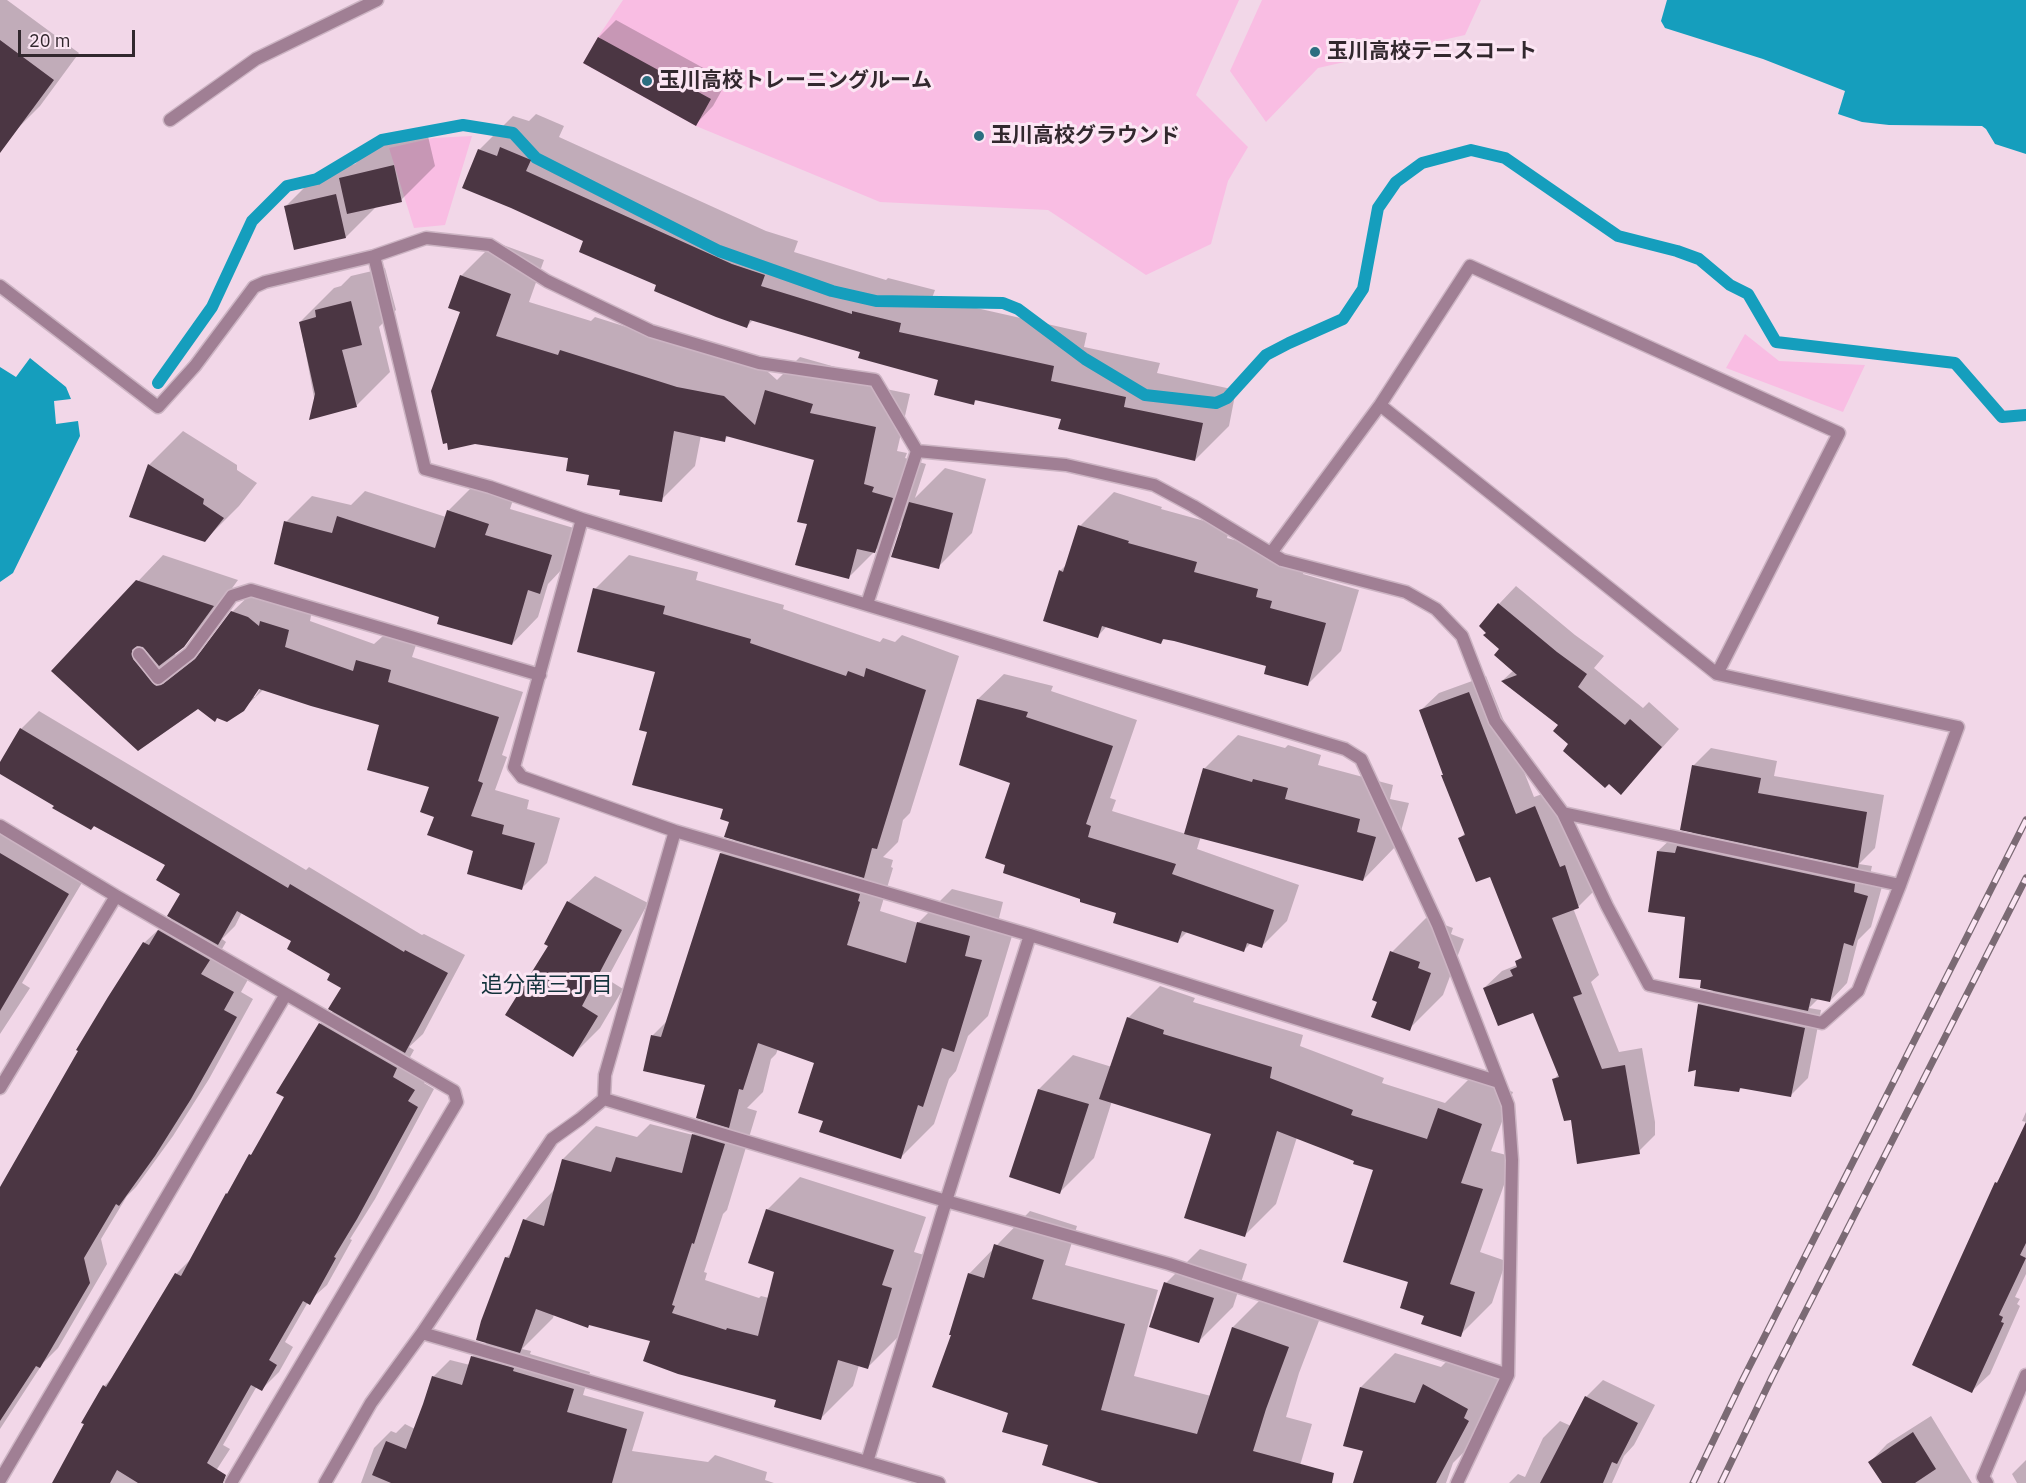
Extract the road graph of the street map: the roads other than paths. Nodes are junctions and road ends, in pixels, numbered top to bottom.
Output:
1 (377, 0) edge
2 (170, 120) dead end
3 (374, 256) junction
4 (0, 286) edge
5 (1380, 405) junction
6 (917, 451) junction
7 (582, 519) junction
8 (1270, 553) junction
9 (867, 604) junction
10 (139, 654) dead end
11 (1717, 674) junction
12 (540, 675) junction
13 (1563, 813) junction
14 (0, 826) edge
15 (675, 831) junction
16 (1900, 885) junction
17 (116, 896) junction
18 (1030, 935) junction
19 (286, 994) junction
20 (1499, 1082) junction
21 (0, 1088) edge
22 (604, 1099) junction
23 (946, 1201) junction
24 (422, 1333) junction
25 (2026, 1374) edge
26 (1508, 1375) junction
27 (867, 1462) junction
28 (0, 1480) edge
29 (231, 1483) edge
30 (325, 1483) edge
31 (939, 1483) edge
32 (1457, 1483) edge
33 (1987, 1483) edge

1 - 2 street
3 - 4 street
3 - 6 street
3 - 7 street
5 - 8 street
5 - 11 street
5 - 11 street
6 - 8 street
6 - 9 street
7 - 9 street
7 - 12 street
8 - 13 street
9 - 20 street
10 - 12 street
11 - 16 street
12 - 15 street
13 - 16 street
13 - 16 street
14 - 17 street
15 - 18 street
15 - 22 street
17 - 19 street
17 - 21 street
18 - 20 street
18 - 23 street
19 - 28 street
19 - 29 street
20 - 26 street
22 - 23 street
22 - 24 street
23 - 26 street
23 - 27 street
24 - 27 street
24 - 30 street
25 - 33 street
26 - 32 street
27 - 31 street

